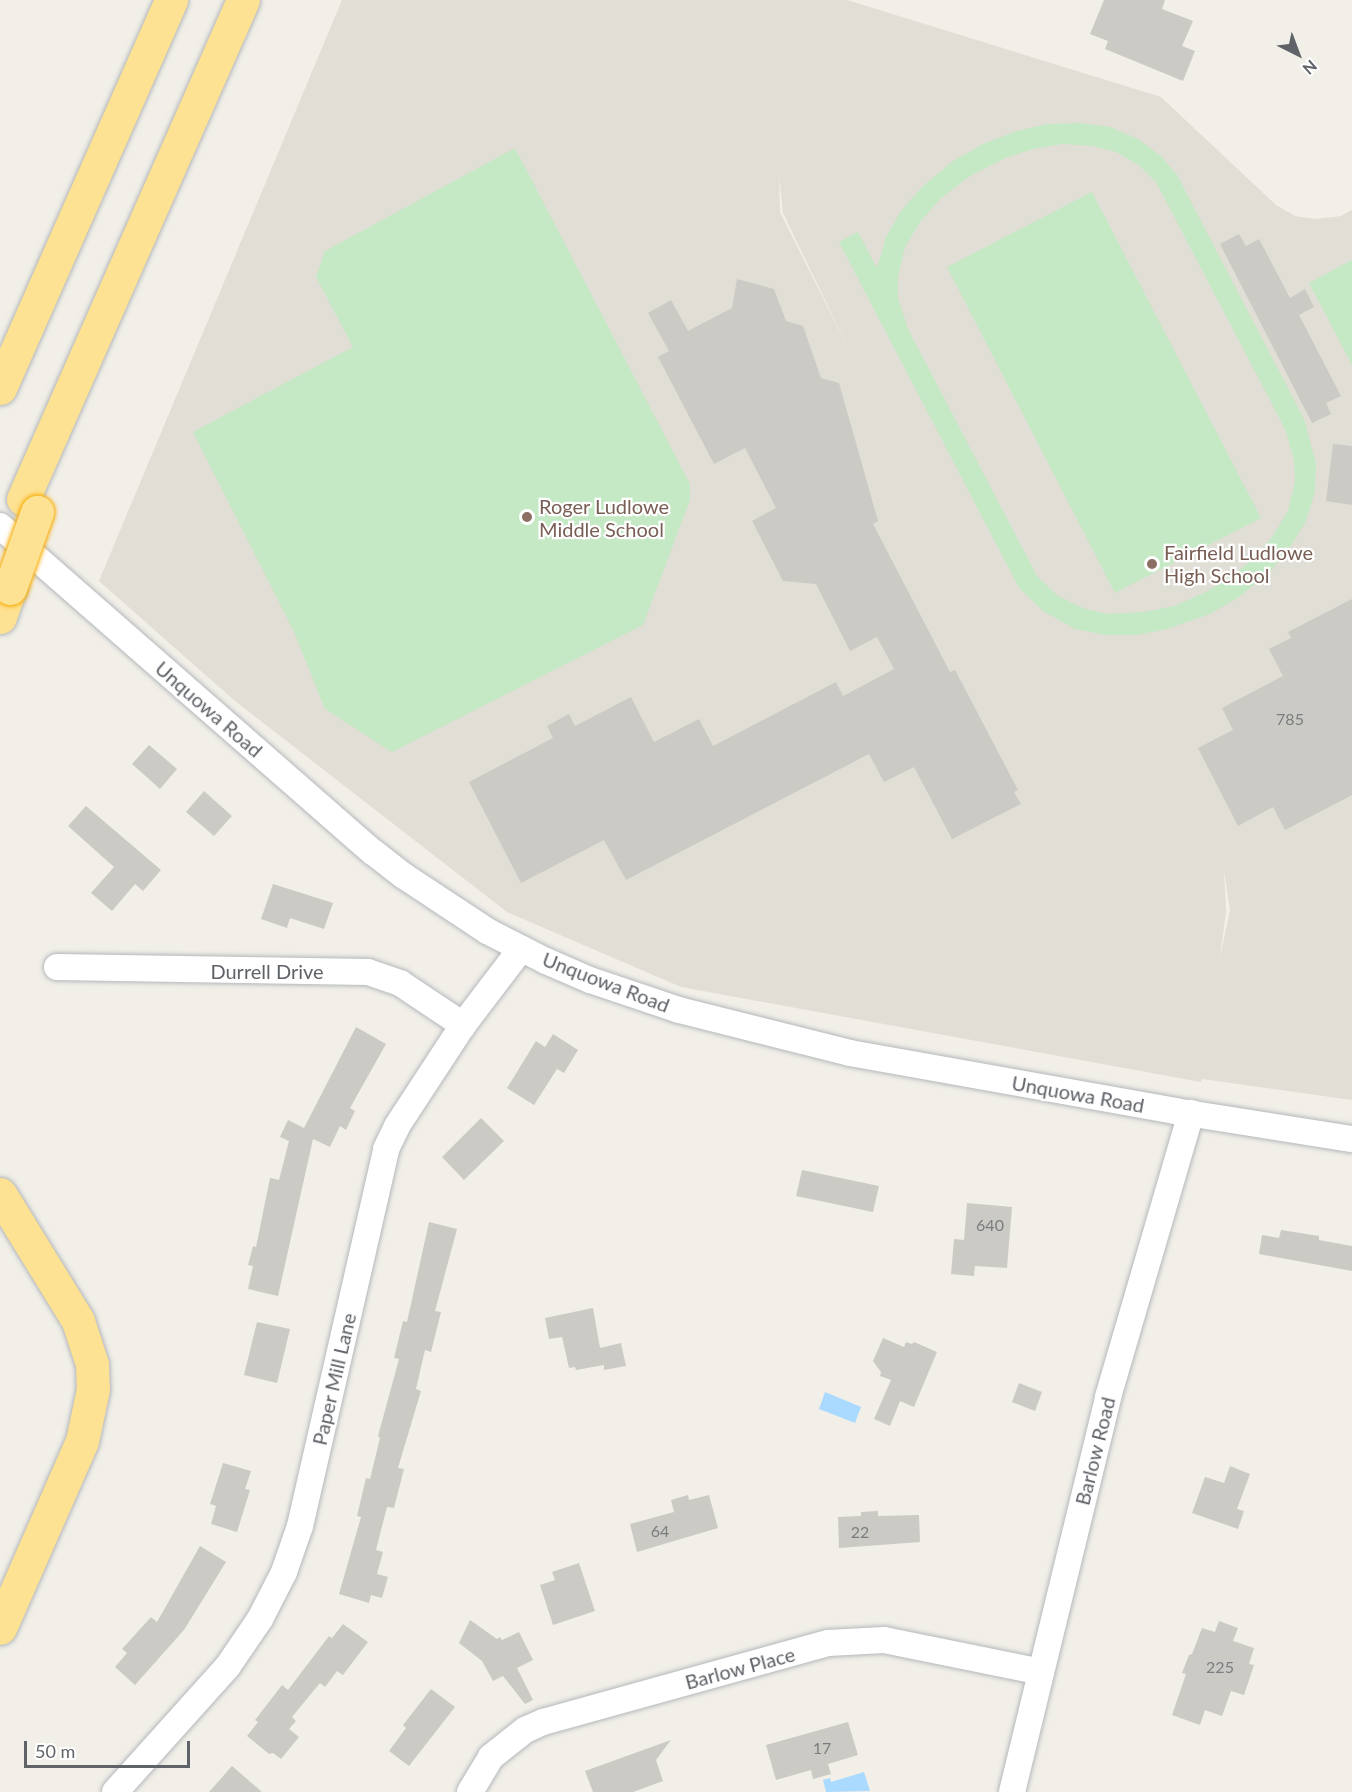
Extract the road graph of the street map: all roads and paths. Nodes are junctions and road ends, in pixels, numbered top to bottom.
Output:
1 (171, 0) edge
2 (243, 0) edge
3 (264, 0) edge
4 (96, 171) junction
5 (152, 208) junction
6 (0, 338) edge
7 (0, 388) edge
8 (30, 505) junction
9 (0, 526) edge
10 (0, 550) edge
11 (5, 603) edge
12 (521, 949) junction
13 (57, 967) dead end
14 (463, 1025) junction
15 (1191, 1113) junction
16 (1352, 1139) edge
17 (0, 1194) edge
18 (0, 1628) edge
19 (1041, 1672) junction
20 (116, 1792) edge
21 (470, 1792) edge
22 (1012, 1792) edge

1 - 4 highway
2 - 5 highway
3 - 5 highway
4 - 6 highway
4 - 7 highway
5 - 8 highway
8 - 10 highway
8 - 11 highway, bridge
9 - 12 street, Unquowa Road
12 - 14 street, Paper Mill Lane
12 - 15 street, Unquowa Road
13 - 14 street, Durrell Drive
14 - 20 street, Paper Mill Lane
15 - 16 street, Unquowa Road
15 - 19 street, Barlow Road
17 - 18 highway
19 - 21 street, Barlow Place
19 - 22 street, Barlow Road

